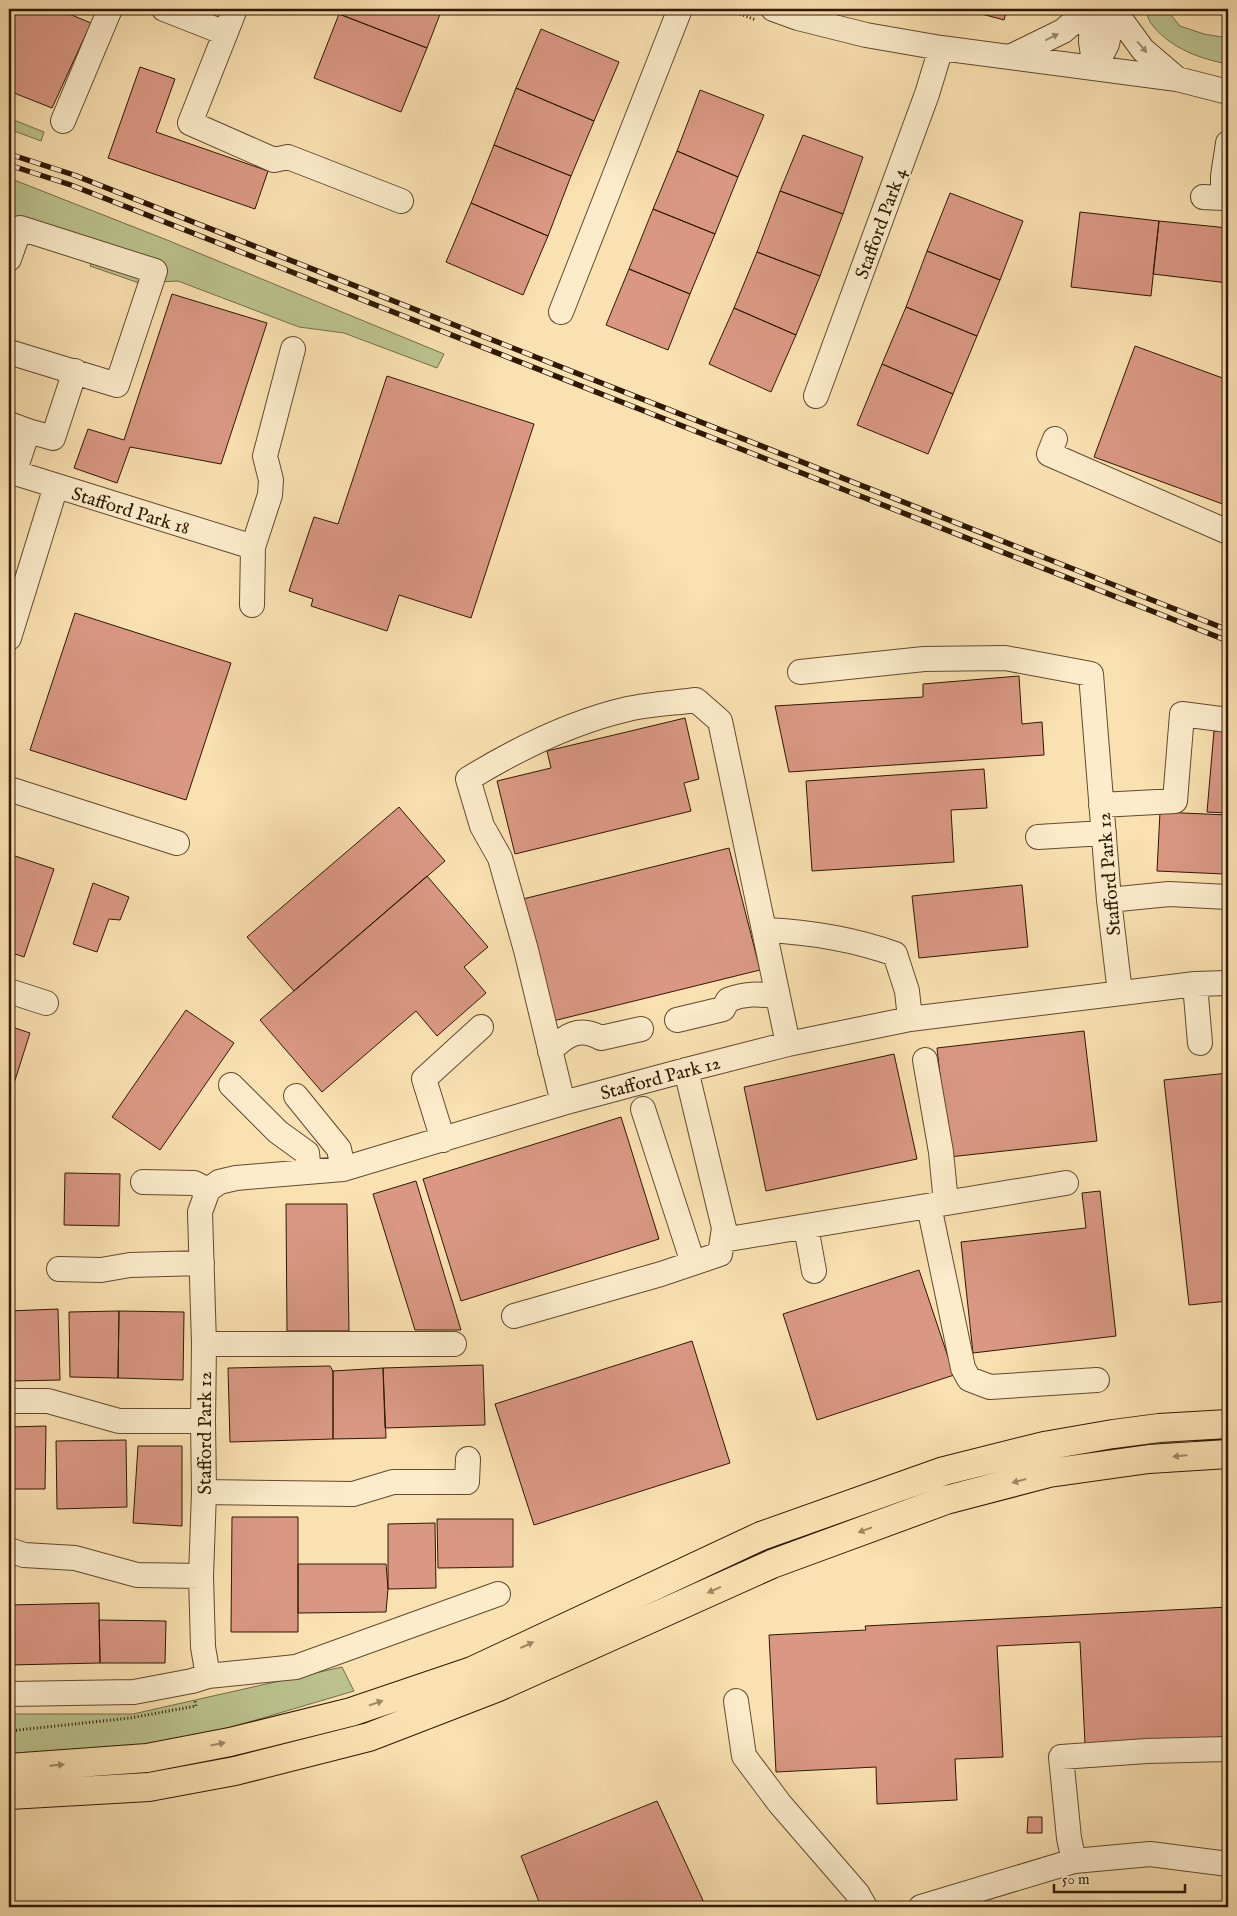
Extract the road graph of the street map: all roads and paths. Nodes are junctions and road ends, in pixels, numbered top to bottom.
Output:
1 (110, 9) edge
2 (164, 9) edge
3 (235, 9) edge
4 (680, 9) edge
5 (773, 9) edge
6 (1102, 9) edge
7 (222, 41) junction
8 (941, 48) junction
9 (1010, 57) junction
10 (1095, 68) junction
11 (1177, 79) junction
12 (1228, 92) edge
13 (63, 121) dead end
14 (1228, 143) edge
15 (1218, 198) edge
16 (401, 201) dead end
17 (9, 259) edge
18 (561, 312) dead end
19 (293, 349) dead end
20 (9, 352) edge
21 (75, 372) junction
22 (816, 396) dead end
23 (19, 428) edge
24 (1055, 439) dead end
25 (11, 472) edge
26 (56, 486) junction
27 (1228, 532) edge
28 (253, 547) junction
29 (252, 605) dead end
30 (9, 638) edge
31 (800, 672) dead end
32 (1228, 720) edge
33 (9, 789) edge
34 (1101, 804) junction
35 (1104, 833) junction
36 (1038, 837) dead end
37 (177, 843) dead end
38 (1228, 897) edge
39 (1109, 900) junction
40 (765, 930) junction
41 (1228, 983) edge
42 (1195, 984) junction
43 (9, 991) edge
44 (1120, 993) junction
45 (777, 996) junction
46 (46, 1003) dead end
47 (910, 1019) junction
48 (677, 1020) dead end
49 (481, 1027) dead end
50 (641, 1029) dead end
51 (1200, 1043) dead end
52 (788, 1044) junction
53 (550, 1051) junction
54 (925, 1060) dead end
55 (686, 1070) junction
56 (232, 1085) dead end
57 (296, 1096) dead end
58 (563, 1103) junction
59 (643, 1109) dead end
60 (443, 1140) junction
61 (343, 1169) junction
62 (309, 1172) junction
63 (142, 1182) dead end
64 (1066, 1183) dead end
65 (208, 1190) junction
66 (937, 1204) junction
67 (806, 1226) junction
68 (723, 1240) junction
69 (202, 1263) junction
70 (693, 1263) junction
71 (59, 1269) dead end
72 (814, 1271) dead end
73 (514, 1316) dead end
74 (204, 1344) junction
75 (454, 1344) dead end
76 (1096, 1380) dead end
77 (9, 1401) edge
78 (203, 1421) junction
79 (1228, 1424) edge
80 (1228, 1454) edge
81 (468, 1459) dead end
82 (204, 1492) junction
83 (9, 1550) edge
84 (201, 1576) junction
85 (498, 1594) dead end
86 (208, 1676) junction
87 (9, 1694) edge
88 (736, 1701) dead end
89 (196, 1706) dead end
90 (9, 1731) edge
91 (1228, 1749) edge
92 (9, 1768) edge
93 (9, 1795) edge
94 (1074, 1860) junction
95 (1228, 1864) edge
96 (865, 1907) edge
97 (921, 1907) edge

1 - 13 street
2 - 7 street
3 - 7 street
4 - 18 street
5 - 8 street
9 -> 6 street
6 - 10 street
6 -> 11 street
7 - 16 street
8 - 9 street
8 - 22 street, Stafford Park 4
9 - 10 street
10 - 11 street
11 - 12 street
14 - 15 street
17 - 21 street
19 - 28 street
20 - 21 street
21 - 23 street
23 - 25 street
24 - 27 street
25 - 26 street, Stafford Park 18
26 - 28 street, Stafford Park 18
26 - 30 street
28 - 29 street
31 - 34 street, Stafford Park 12
32 - 34 street
33 - 37 street
34 - 35 street, Stafford Park 12
35 - 36 street
35 - 39 street, Stafford Park 12
38 - 39 street
39 - 44 street, Stafford Park 12
40 - 45 street
40 - 47 street
40 - 53 street
41 - 42 street, Stafford Park 12
42 - 44 street, Stafford Park 12
42 - 51 street
43 - 46 street
44 - 47 street, Stafford Park 12
45 - 48 street
45 - 52 street
47 - 52 street, Stafford Park 12
49 - 60 street
50 - 53 street
52 - 55 street, Stafford Park 12
53 - 58 street
54 - 66 street
55 - 58 street, Stafford Park 12
55 - 68 street
56 - 62 street
57 - 61 street
58 - 60 street, Stafford Park 12
59 - 70 street
60 - 61 street, Stafford Park 12
61 - 62 street, Stafford Park 12
62 - 65 street, Stafford Park 12
63 - 65 street
64 - 66 street
65 - 69 street, Stafford Park 12
66 - 67 street
66 - 76 street
67 - 68 street
67 - 72 street
68 - 70 street
69 - 71 street
69 - 74 street, Stafford Park 12
70 - 73 street
74 - 75 street
74 - 78 street, Stafford Park 12
77 - 78 street
78 - 82 street, Stafford Park 12
92 -> 79 highway
80 -> 93 highway
81 - 82 street
82 - 84 street, Stafford Park 12
83 - 84 street
84 - 86 street, Stafford Park 12
85 - 86 street
86 - 87 street
88 - 96 street
89 - 90 path
91 - 94 street
94 - 95 street
94 - 97 street

